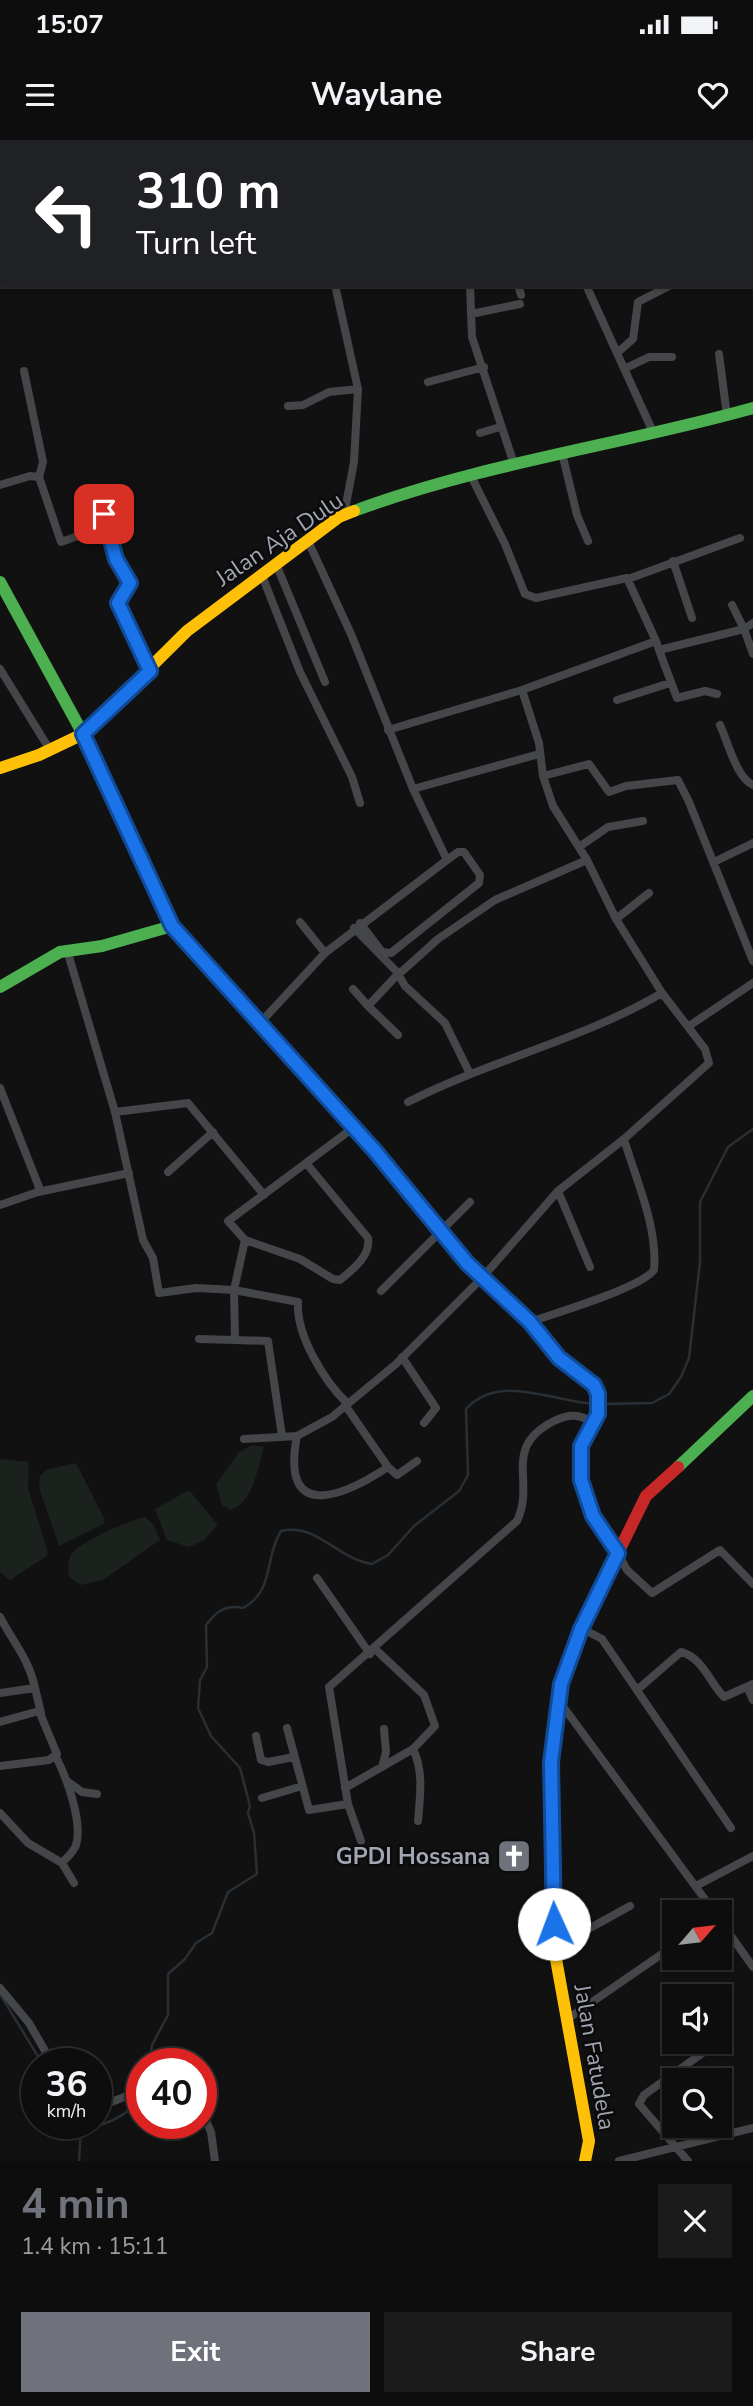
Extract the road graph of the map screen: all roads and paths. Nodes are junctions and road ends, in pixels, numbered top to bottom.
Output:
1 (335, 287) edge
2 (470, 287) edge
3 (519, 287) edge
4 (587, 287) edge
5 (667, 287) edge
6 (521, 295) dead end
7 (520, 304) dead end
8 (471, 314) junction
9 (617, 352) junction
10 (719, 354) dead end
11 (672, 357) dead end
12 (484, 368) junction
13 (624, 369) junction
14 (24, 371) dead end
15 (428, 382) dead end
16 (358, 389) junction
17 (288, 406) dead end
18 (753, 408) edge
19 (727, 416) junction
20 (500, 427) junction
21 (653, 432) junction
22 (480, 433) dead end
23 (562, 453) junction
24 (514, 464) junction
25 (471, 476) junction
26 (39, 477) junction
27 (0, 485) edge
28 (344, 515) junction
29 (740, 538) dead end
30 (308, 541) junction
31 (588, 541) dead end
32 (673, 561) junction
33 (276, 564) junction
34 (261, 573) junction
35 (628, 579) junction
36 (0, 582) edge
37 (732, 605) dead end
38 (692, 618) dead end
39 (753, 623) edge
40 (744, 629) junction
41 (657, 645) junction
42 (753, 654) edge
43 (0, 669) edge
44 (150, 671) junction
45 (325, 682) dead end
46 (670, 682) junction
47 (522, 690) junction
48 (717, 694) dead end
49 (617, 700) dead end
50 (720, 725) dead end
51 (388, 730) junction
52 (83, 734) junction
53 (50, 750) junction
54 (539, 754) junction
55 (0, 768) edge
56 (543, 776) junction
57 (749, 782) edge
58 (413, 789) junction
59 (360, 803) dead end
60 (643, 821) dead end
61 (751, 844) edge
62 (579, 847) junction
63 (753, 854) edge
64 (447, 860) junction
65 (587, 860) junction
66 (714, 862) junction
67 (649, 893) dead end
68 (616, 919) junction
69 (300, 922) dead end
70 (172, 926) junction
71 (357, 926) junction
72 (67, 950) junction
73 (324, 953) junction
74 (753, 961) edge
75 (398, 974) junction
76 (753, 983) edge
77 (0, 987) edge
78 (353, 989) dead end
79 (662, 993) junction
80 (368, 1006) junction
81 (260, 1023) junction
82 (689, 1026) junction
83 (398, 1035) dead end
84 (469, 1072) junction
85 (0, 1088) edge
86 (408, 1102) dead end
87 (116, 1112) junction
88 (353, 1128) junction
89 (213, 1132) junction
90 (624, 1139) junction
91 (306, 1163) junction
92 (168, 1172) dead end
93 (128, 1173) junction
94 (558, 1191) junction
95 (38, 1192) junction
96 (264, 1195) junction
97 (470, 1202) dead end
98 (0, 1205) edge
99 (441, 1229) junction
100 (245, 1240) junction
101 (590, 1267) dead end
102 (482, 1279) junction
103 (234, 1290) junction
104 (381, 1291) dead end
105 (530, 1322) junction
106 (199, 1339) dead end
107 (235, 1340) junction
108 (402, 1357) junction
109 (753, 1396) edge
110 (346, 1404) junction
111 (596, 1419) junction
112 (424, 1423) dead end
113 (282, 1436) junction
114 (297, 1437) junction
115 (244, 1439) dead end
116 (417, 1461) dead end
117 (388, 1467) junction
118 (618, 1553) junction
119 (317, 1578) dead end
120 (753, 1584) edge
121 (0, 1617) edge
122 (581, 1629) junction
123 (372, 1651) junction
124 (752, 1684) edge
125 (35, 1688) junction
126 (637, 1690) junction
127 (0, 1693) edge
128 (753, 1700) edge
129 (559, 1701) junction
130 (41, 1713) junction
131 (0, 1722) edge
132 (287, 1728) dead end
133 (384, 1729) dead end
134 (256, 1737) dead end
135 (413, 1749) junction
136 (56, 1757) junction
137 (294, 1757) junction
138 (0, 1766) edge
139 (382, 1767) junction
140 (67, 1781) junction
141 (302, 1786) junction
142 (345, 1788) junction
143 (97, 1794) dead end
144 (262, 1798) dead end
145 (348, 1804) junction
146 (0, 1813) edge
147 (418, 1821) dead end
148 (731, 1828) dead end
149 (361, 1842) dead end
150 (753, 1856) edge
151 (62, 1863) junction
152 (75, 1884) dead end
153 (696, 1886) junction
154 (706, 1900) edge
155 (630, 1906) dead end
156 (732, 1937) edge
157 (554, 1948) junction
158 (662, 1954) edge
159 (753, 1967) edge
160 (0, 1988) edge
161 (566, 2020) junction
162 (43, 2048) edge
163 (701, 2054) edge
164 (753, 2128) edge
165 (212, 2139) edge
166 (678, 2147) junction
167 (215, 2161) edge
168 (585, 2161) edge
169 (619, 2161) edge
170 (688, 2161) edge

1 - 16 street
2 - 8 street
3 - 6 street
4 - 9 street
5 - 9 street
7 - 8 street
8 - 12 street
9 - 13 street
10 - 19 street
11 - 13 street
12 - 15 street
12 - 20 street
13 - 21 street
14 - 26 street
16 - 17 street
16 - 28 street
18 - 19 street, Jalan Aja Dulu
19 - 21 street, Jalan Aja Dulu
20 - 22 street
20 - 24 street
21 - 23 street, Jalan Aja Dulu
23 - 24 street, Jalan Aja Dulu
23 - 31 street
24 - 25 street, Jalan Aja Dulu
25 - 28 street, Jalan Aja Dulu
25 - 35 street
26 - 27 street
26 - 44 street
28 - 30 street, Jalan Aja Dulu
29 - 32 street
30 - 33 street, Jalan Aja Dulu
30 - 51 street
32 - 35 street
32 - 38 street
33 - 34 street, Jalan Aja Dulu
33 - 45 street
34 - 44 street, Jalan Aja Dulu
34 - 59 street
35 - 41 street
36 - 52 street
37 - 40 street
39 - 40 street
40 - 41 street
40 - 42 street
41 - 46 street
41 - 47 street
43 - 53 street
44 - 52 street, Jalan Aja Dulu
46 - 48 street
46 - 49 street
47 - 51 street
47 - 54 street
50 - 57 street
51 - 58 street
52 - 53 street, Jalan Aja Dulu
52 - 70 street
53 - 55 street, Jalan Aja Dulu
54 - 56 street
54 - 58 street
56 - 62 street
56 - 66 street
58 - 64 street
60 - 62 street
61 - 63 street
61 - 66 street
62 - 65 street
64 - 71 street
64 - 71 street
65 - 68 street
65 - 75 street
66 - 74 street
67 - 68 street
68 - 79 street
69 - 73 street
70 - 72 street
70 - 81 street
71 - 73 street
71 - 75 street
72 - 77 street
72 - 87 street
73 - 81 street
75 - 80 street
75 - 84 street
76 - 82 street
78 - 80 street
79 - 82 street
79 - 84 street
80 - 83 street
81 - 88 street
82 - 90 street
84 - 86 street
85 - 95 street
87 - 89 street
87 - 93 street
88 - 91 street
88 - 99 street
89 - 92 street
89 - 96 street
90 - 94 street
90 - 105 street
91 - 96 street
91 - 100 street
93 - 95 street
93 - 103 street
94 - 101 street
94 - 102 street
95 - 98 street
96 - 100 street
97 - 99 street
99 - 102 street
99 - 104 street
100 - 103 street
102 - 105 street
102 - 108 street
103 - 107 street
103 - 110 street
105 - 111 street
106 - 107 street
107 - 113 street
108 - 110 street
108 - 112 street
109 - 118 street, Jalan Fatudela
110 - 114 street
110 - 117 street
111 - 118 street
111 - 123 street
113 - 114 street
113 - 115 street
114 - 117 street
116 - 117 street
118 - 120 street
118 - 122 street, Jalan Fatudela
119 - 123 street
121 - 125 street
122 - 126 street
122 - 129 street, Jalan Fatudela
123 - 135 street
123 - 142 street
124 - 126 street
124 - 128 street
125 - 127 street
125 - 130 street
126 - 148 street
129 - 153 street
129 - 157 street, Jalan Fatudela
130 - 131 street
130 - 136 street
132 - 137 street
133 - 139 street
134 - 137 street
135 - 139 street
135 - 147 street
136 - 138 street
136 - 140 street
137 - 141 street
139 - 142 street
140 - 143 street
140 - 151 street
141 - 144 street
141 - 145 street
142 - 145 street
145 - 149 street
146 - 151 street
150 - 153 street
151 - 152 street
153 - 154 street
155 - 157 street
156 - 159 street
157 - 161 street, Jalan Fatudela
158 - 161 street
160 - 162 street
161 - 168 street, Jalan Fatudela
163 - 166 street
164 - 166 street
165 - 167 street
166 - 169 street
166 - 170 street

